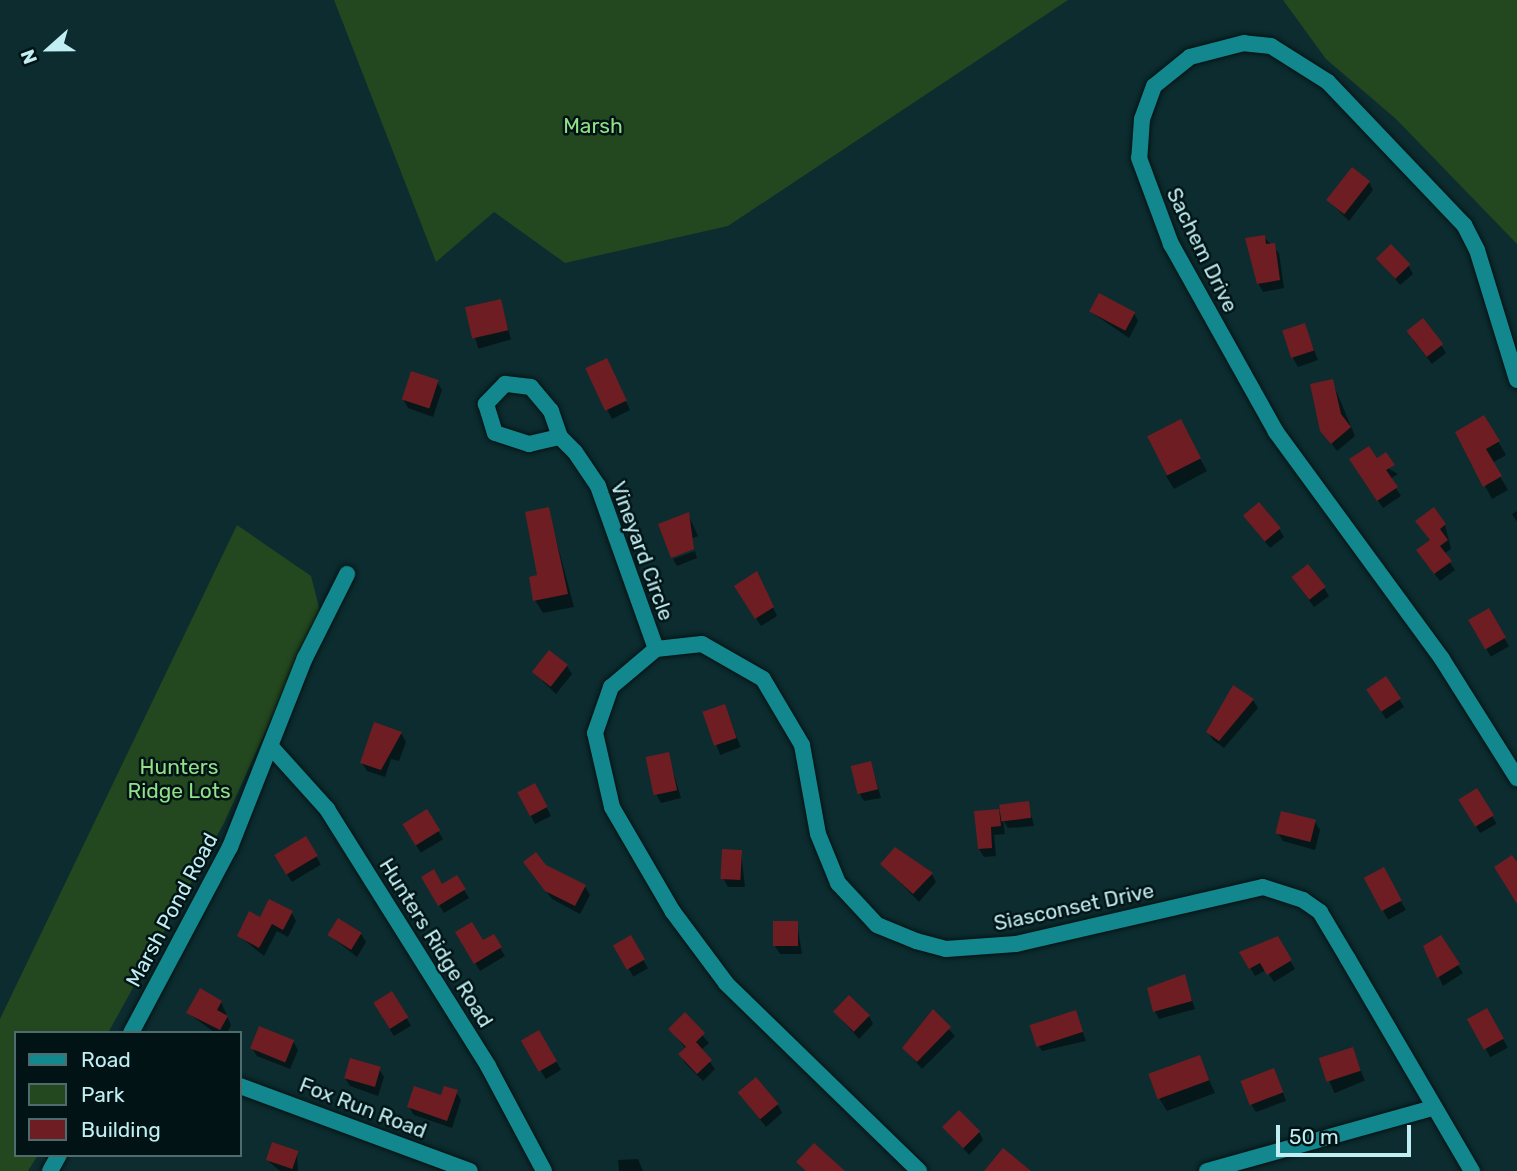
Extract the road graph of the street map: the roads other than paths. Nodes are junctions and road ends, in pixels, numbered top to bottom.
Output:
1 (1517, 380) edge
2 (560, 437) junction
3 (347, 573) dead end
4 (656, 649) junction
5 (273, 749) junction
6 (1517, 778) edge
7 (132, 1031) edge
8 (242, 1087) edge
9 (1433, 1108) junction
10 (470, 1171) edge
11 (544, 1171) edge
12 (919, 1171) edge
13 (1208, 1171) edge
14 (1472, 1171) edge

1 - 6 street, Sachem Drive
2 - 2 street, Vineyard Circle
2 - 4 street, Vineyard Circle
3 - 5 street, Marsh Pond Road
4 - 9 street, Siasconset Drive
4 - 12 street
5 - 7 street, Marsh Pond Road
5 - 11 street, Hunters Ridge Road
8 - 10 street, Fox Run Road
9 - 13 street
9 - 14 street, Siasconset Drive

